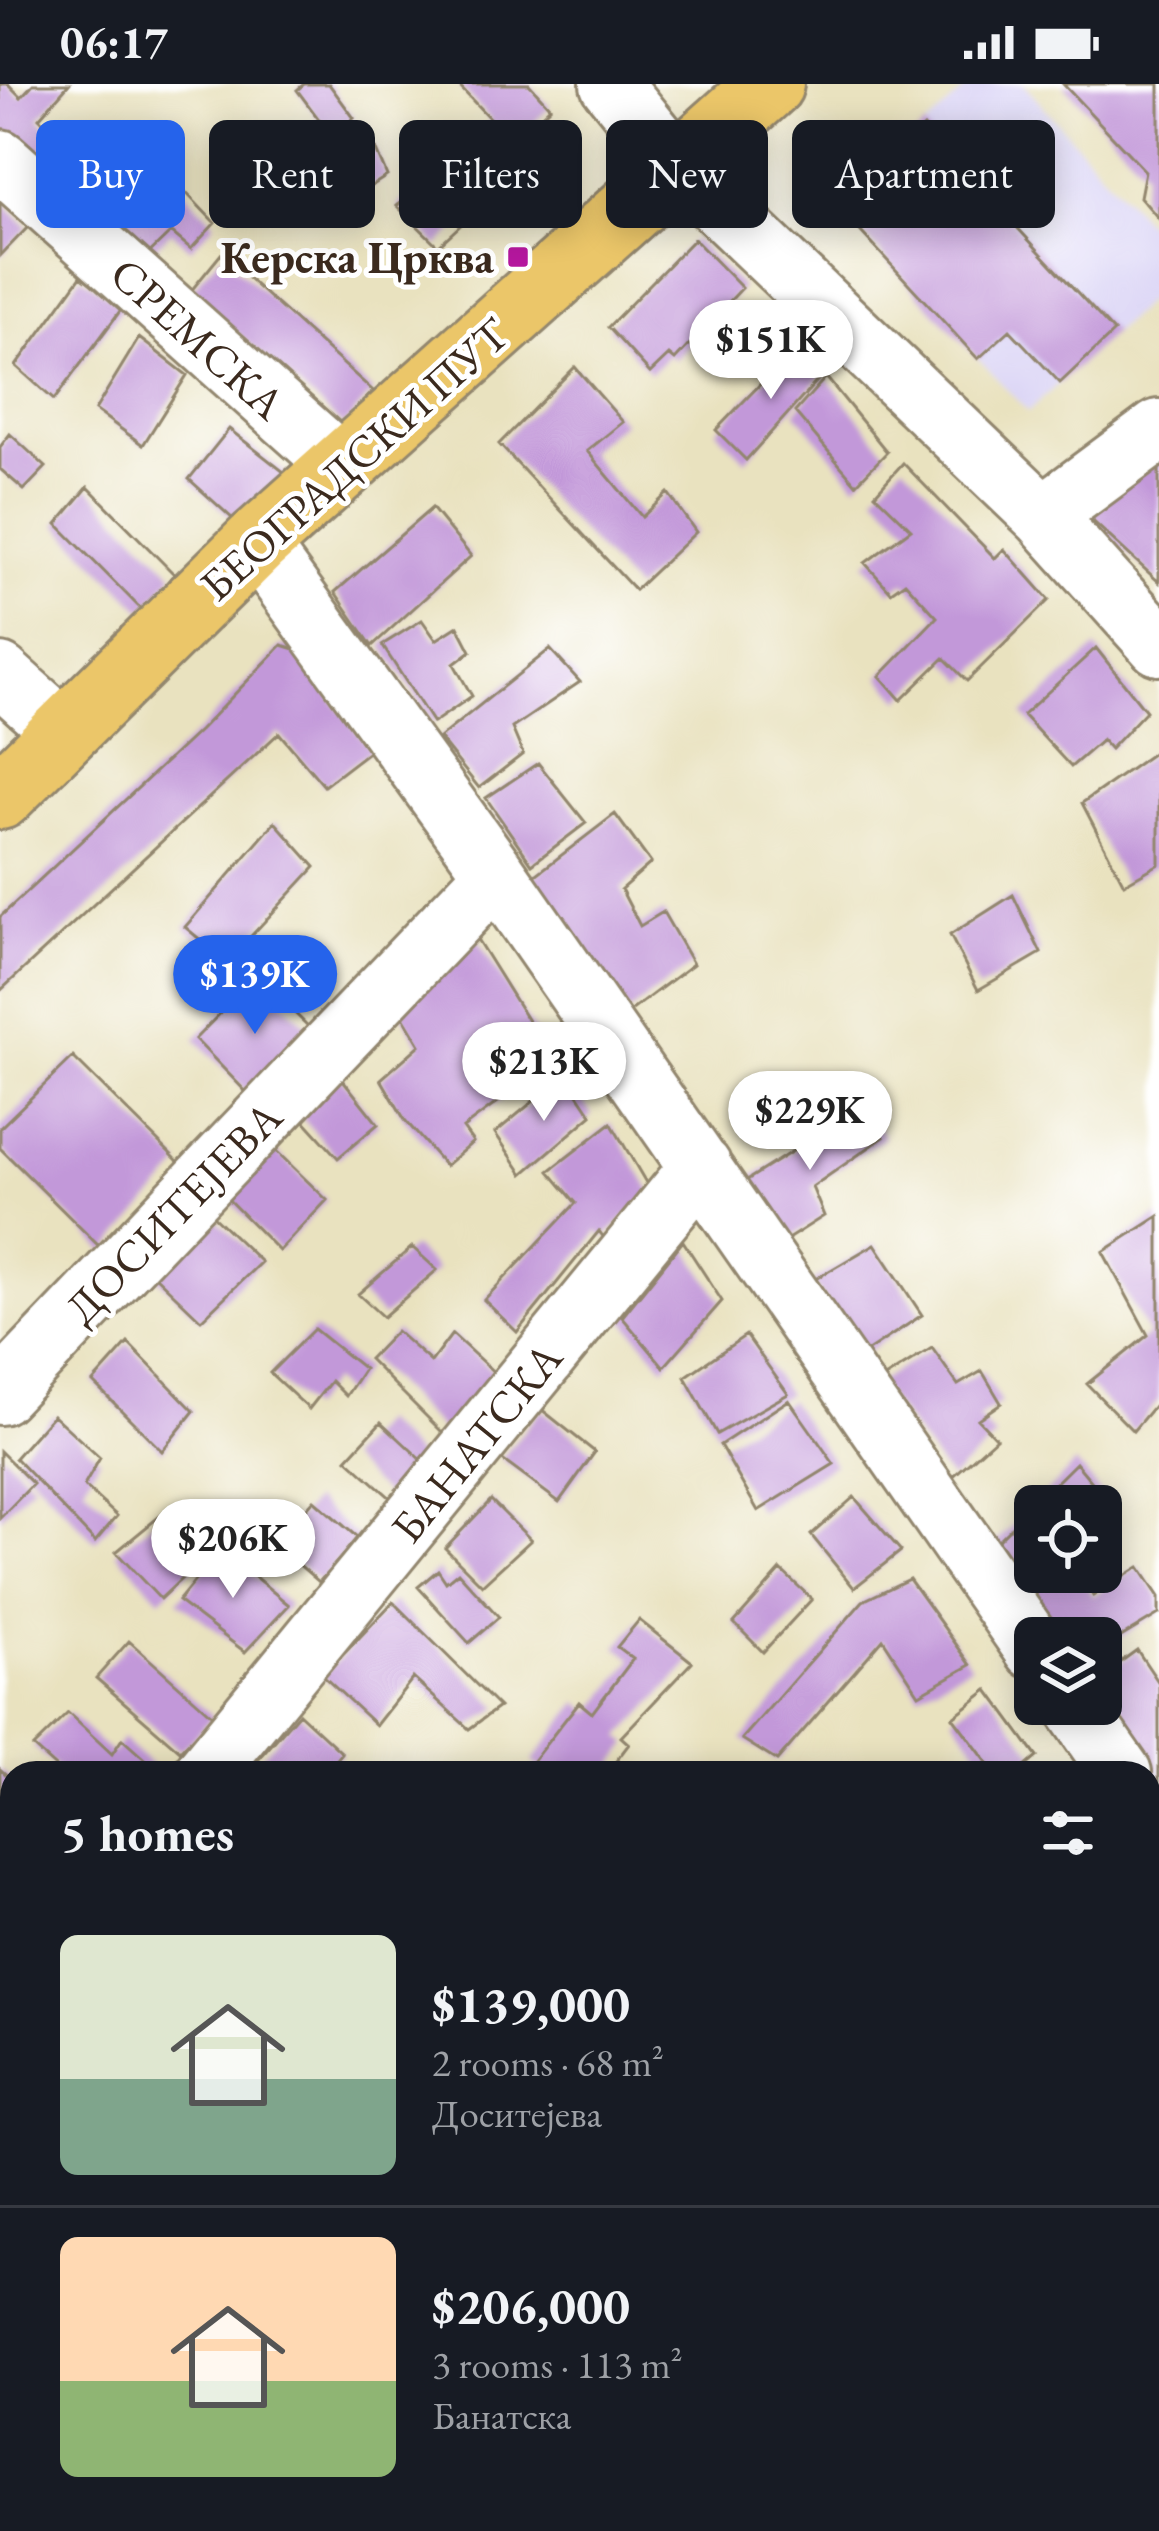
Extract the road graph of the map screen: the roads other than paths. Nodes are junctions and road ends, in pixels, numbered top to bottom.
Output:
1 (611, 84) edge
2 (770, 84) edge
3 (640, 120) edge
4 (730, 120) edge
5 (0, 160) edge
6 (610, 228) edge
7 (742, 228) edge
8 (1159, 430) edge
9 (343, 467) junction
10 (1042, 516) junction
11 (256, 543) junction
12 (1159, 646) edge
13 (0, 674) edge
14 (64, 732) junction
15 (0, 796) edge
16 (496, 874) junction
17 (701, 1167) junction
18 (0, 1394) edge
19 (1014, 1619) edge
20 (1087, 1725) edge
21 (216, 1761) edge
22 (1112, 1761) edge

1 - 3 street
2 - 4 main road, БЕОГРАДСКИ ПУТ
5 - 9 street, СРЕМСКА
6 - 9 main road, БЕОГРАДСКИ ПУТ
7 - 10 street
8 - 10 street
9 - 11 main road, БЕОГРАДСКИ ПУТ
10 - 12 street
11 - 14 main road, БЕОГРАДСКИ ПУТ
11 - 16 street
13 - 14 street
14 - 15 main road, БЕОГРАДСКИ ПУТ
16 - 17 street
16 - 18 street, ДОСИТЕЈЕВА
17 - 19 street
17 - 21 street, БАНАТСКА
20 - 22 street

